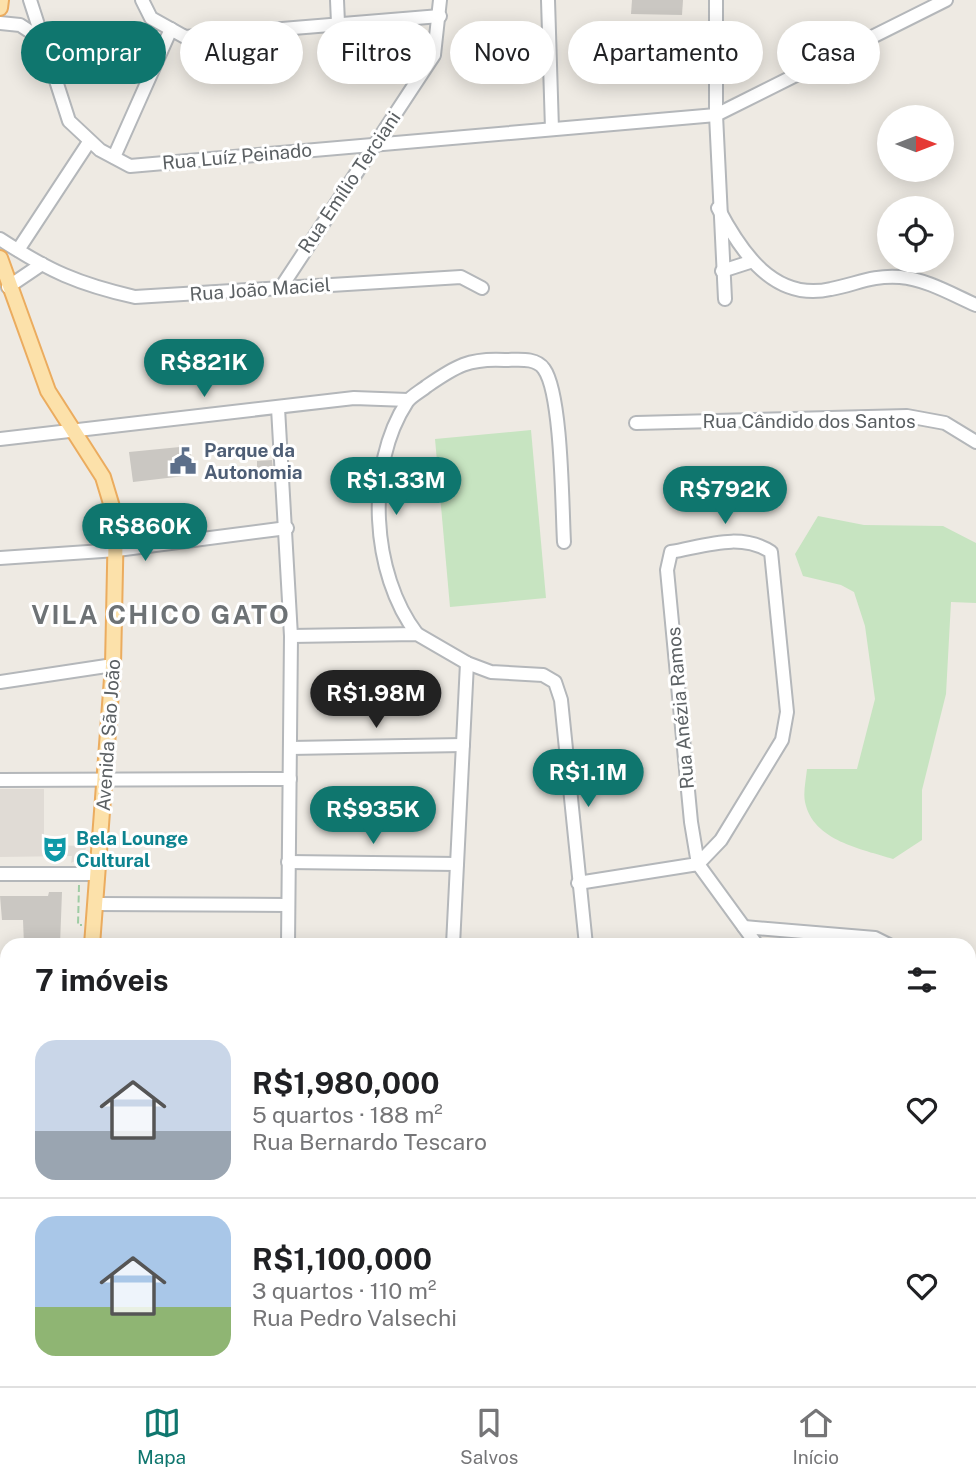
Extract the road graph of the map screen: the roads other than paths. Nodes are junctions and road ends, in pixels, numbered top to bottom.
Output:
1 (1, 0) edge
2 (30, 0) edge
3 (142, 0) edge
4 (337, 0) edge
5 (440, 0) edge
6 (548, 0) edge
7 (716, 0) edge
8 (946, 0) edge
9 (0, 8) edge
10 (440, 16) junction
11 (36, 21) edge
12 (338, 21) edge
13 (367, 21) edge
14 (0, 23) edge
15 (317, 25) edge
16 (21, 26) edge
17 (171, 29) junction
18 (56, 84) edge
19 (716, 115) junction
20 (552, 129) junction
21 (89, 142) junction
22 (373, 145) junction
23 (114, 157) junction
24 (719, 208) junction
25 (0, 239) edge
26 (18, 250) junction
27 (750, 262) junction
28 (1, 264) edge
29 (43, 264) junction
30 (722, 271) junction
31 (282, 286) junction
32 (8, 287) junction
33 (482, 288) dead end
34 (725, 299) dead end
35 (976, 305) edge
36 (408, 400) junction
37 (278, 408) junction
38 (636, 423) dead end
39 (71, 430) junction
40 (0, 439) edge
41 (976, 442) edge
42 (287, 528) junction
43 (565, 542) dead end
44 (117, 550) junction
45 (0, 558) edge
46 (417, 634) junction
47 (291, 636) junction
48 (467, 663) junction
49 (113, 665) junction
50 (0, 682) edge
51 (463, 745) junction
52 (290, 748) junction
53 (290, 779) junction
54 (0, 780) edge
55 (106, 780) junction
56 (288, 862) junction
57 (457, 864) junction
58 (698, 864) junction
59 (0, 874) edge
60 (97, 874) junction
61 (578, 883) junction
62 (96, 904) junction
63 (288, 905) junction
64 (744, 927) junction
65 (93, 938) edge
66 (288, 938) edge
67 (453, 938) edge
68 (585, 938) edge
69 (752, 938) edge
70 (875, 938) edge
71 (664, 1386) edge
72 (688, 1386) edge
73 (830, 1386) edge
74 (861, 1386) edge

1 - 9 main road
2 - 11 street, Rua Luíz Peinado
3 - 17 street
4 - 12 street
5 - 10 street, Rua Emílio Terciani
6 - 20 street
7 - 19 street
8 - 19 street
10 - 13 street
10 - 22 street, Rua Emílio Terciani
14 - 16 street
15 - 17 street
17 - 23 street
18 - 21 street, Rua Luíz Peinado
19 - 20 street, Rua Luíz Peinado
19 - 24 street
20 - 22 street, Rua Luíz Peinado
21 - 23 street, Rua Luíz Peinado
21 - 26 street
22 - 23 street, Rua Luíz Peinado
22 - 31 street, Rua Emílio Terciani
24 - 27 street
24 - 30 street
25 - 26 street, Rua João Maciel
26 - 29 street, Rua João Maciel
27 - 30 street
27 - 35 street
28 - 32 main road, Avenida São João
29 - 31 street, Rua João Maciel
29 - 32 street
30 - 34 street
31 - 33 street, Rua João Maciel
32 - 39 main road, Avenida São João
36 - 37 street
36 - 43 street
36 - 46 street
37 - 39 street
37 - 42 street
38 - 41 street, Rua Cândido dos Santos
39 - 40 street
39 - 44 main road, Avenida São João
42 - 44 street
42 - 47 street
44 - 45 street
44 - 49 main road, Avenida São João
46 - 47 street
46 - 48 street
47 - 52 street
48 - 51 street
48 - 61 street
49 - 50 street
49 - 55 main road, Avenida São João
51 - 52 street
51 - 57 street
52 - 53 street
53 - 55 street
53 - 56 street
54 - 55 street
55 - 60 main road, Avenida São João
56 - 57 street
56 - 63 street
57 - 67 street
58 - 58 street, Rua Anézia Ramos
58 - 61 street
58 - 64 street
59 - 60 street
60 - 62 main road, Avenida São João
61 - 68 street
62 - 63 street
62 - 65 main road, Avenida São João
63 - 66 street
64 - 69 street
64 - 70 street
71 - 72 street
73 - 74 street

